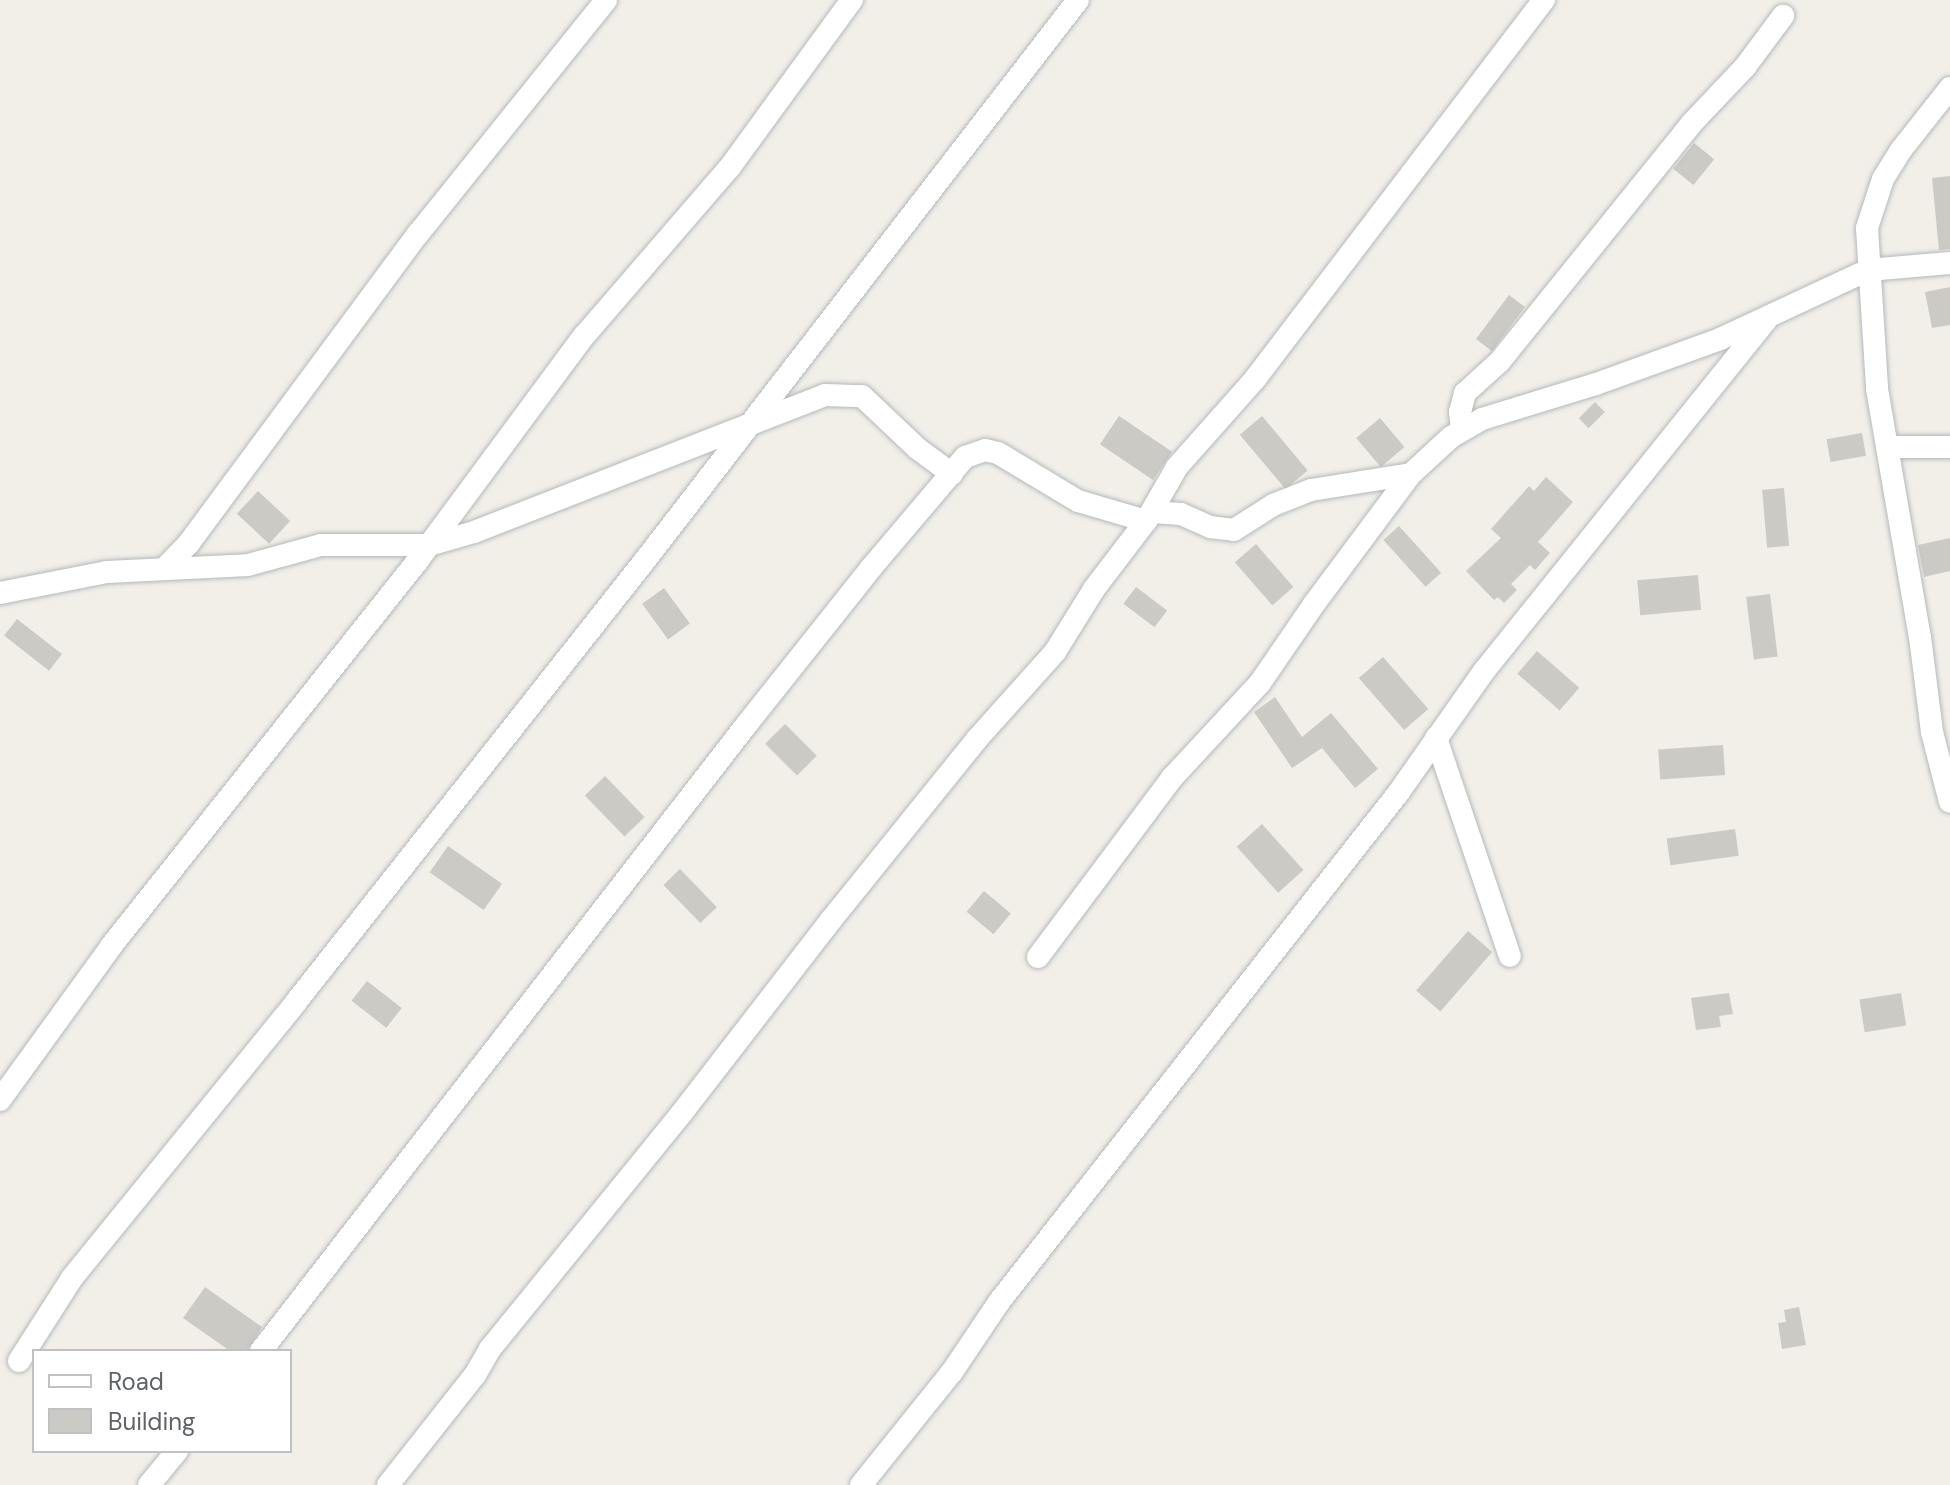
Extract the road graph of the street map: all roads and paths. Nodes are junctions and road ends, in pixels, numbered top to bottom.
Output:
1 (606, 0) edge
2 (852, 0) edge
3 (1078, 0) edge
4 (1544, 0) edge
5 (1783, 16) dead end
6 (1950, 88) edge
7 (1950, 263) edge
8 (1868, 270) junction
9 (1769, 316) junction
10 (754, 421) junction
11 (1462, 429) junction
12 (1887, 447) junction
13 (1950, 447) edge
14 (952, 474) junction
15 (1411, 474) junction
16 (1149, 516) junction
17 (429, 545) junction
18 (165, 568) junction
19 (0, 593) edge
20 (1436, 738) junction
21 (1950, 802) edge
22 (1510, 956) dead end
23 (1038, 957) dead end
24 (0, 1100) edge
25 (263, 1349) edge
26 (19, 1361) dead end
27 (175, 1453) edge
28 (149, 1485) edge
29 (388, 1485) edge
30 (861, 1485) edge

1 - 18 street
2 - 17 street
3 - 10 street
4 - 16 street
5 - 11 street
6 - 8 street
7 - 8 street
8 - 9 street
8 - 12 street
9 - 11 street
9 - 20 street
10 - 14 street
10 - 17 street
10 - 26 street
11 - 15 street
12 - 13 street
12 - 21 street
14 - 16 street
14 - 25 street
15 - 16 street
15 - 23 street
16 - 29 street
17 - 18 street
17 - 24 street
18 - 19 street
20 - 22 street
20 - 30 street
27 - 28 street

